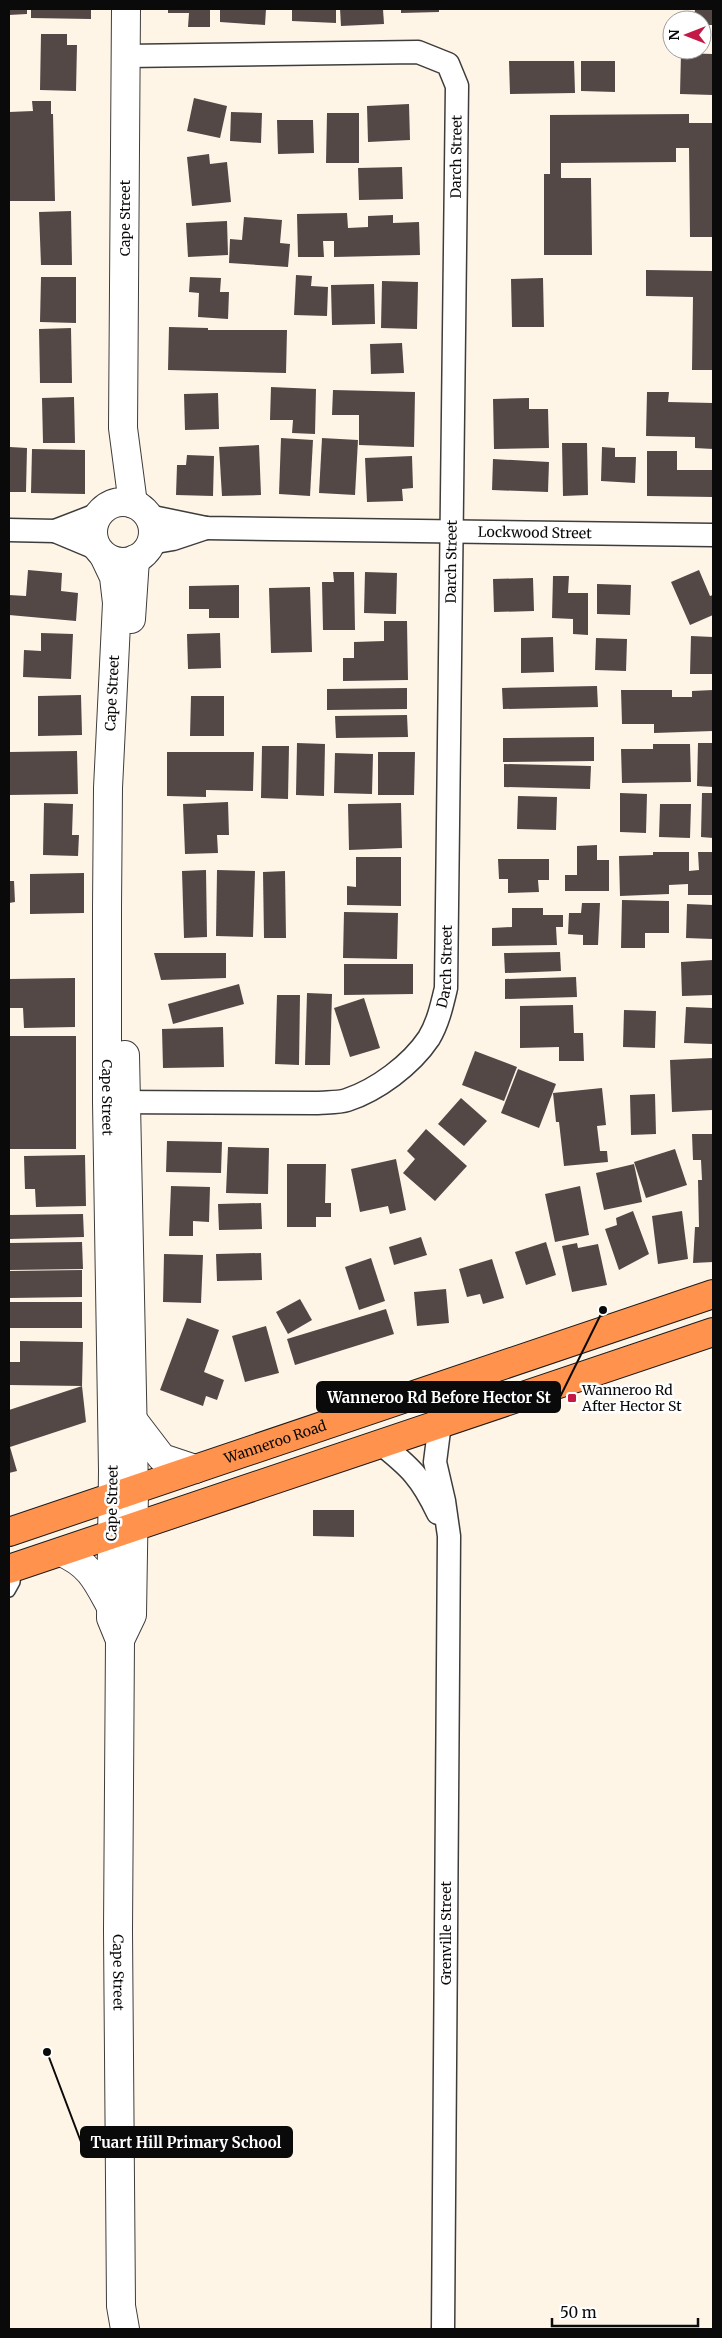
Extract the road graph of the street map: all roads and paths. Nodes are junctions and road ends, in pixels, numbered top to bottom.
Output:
1 (126, 9) edge
2 (126, 56) junction
3 (123, 428) junction
4 (103, 510) junction
5 (140, 510) junction
6 (206, 528) junction
7 (9, 530) edge
8 (453, 530) junction
9 (55, 531) junction
10 (713, 535) edge
11 (143, 551) junction
12 (101, 552) junction
13 (116, 1102) junction
14 (713, 1294) edge
15 (713, 1332) edge
16 (133, 1420) junction
17 (440, 1423) junction
18 (380, 1443) junction
19 (195, 1469) junction
20 (123, 1494) junction
21 (9, 1532) edge
22 (122, 1532) junction
23 (448, 1536) junction
24 (61, 1552) junction
25 (11, 1576) edge
26 (111, 1608) junction
27 (120, 1640) junction
28 (120, 2321) edge
29 (443, 2329) edge

1 - 2 street, Cape Street
2 - 3 street, Cape Street
2 - 8 street, Darch Street
3 - 4 street, Cape Street
3 - 5 street, Cape Street
4 - 5 street
4 - 9 street
4 - 12 street
5 - 6 street, Lockwood Street
5 - 11 street
6 - 8 street, Lockwood Street
6 - 11 street, Lockwood Street
7 - 9 street
8 - 10 street, Lockwood Street
8 - 13 street, Darch Street
9 - 12 street
11 - 12 street
11 - 13 street, Cape Street
12 - 13 street, Cape Street
13 - 16 street, Cape Street
13 - 20 street, Cape Street
14 - 19 highway, Wanneroo Road
15 - 17 highway
16 - 19 street
16 - 20 street, Cape Street
17 - 18 highway
17 - 23 street, Grenville Street
18 - 22 highway
18 - 23 street, Grenville Street
19 - 20 highway, Wanneroo Road
20 - 21 highway, Wanneroo Road
20 - 22 street, Cape Street
22 - 24 highway
22 - 26 street, Cape Street
22 - 27 street, Cape Street
23 - 29 street, Grenville Street
24 - 25 highway
24 - 26 street
26 - 27 street, Cape Street
27 - 28 street, Cape Street

